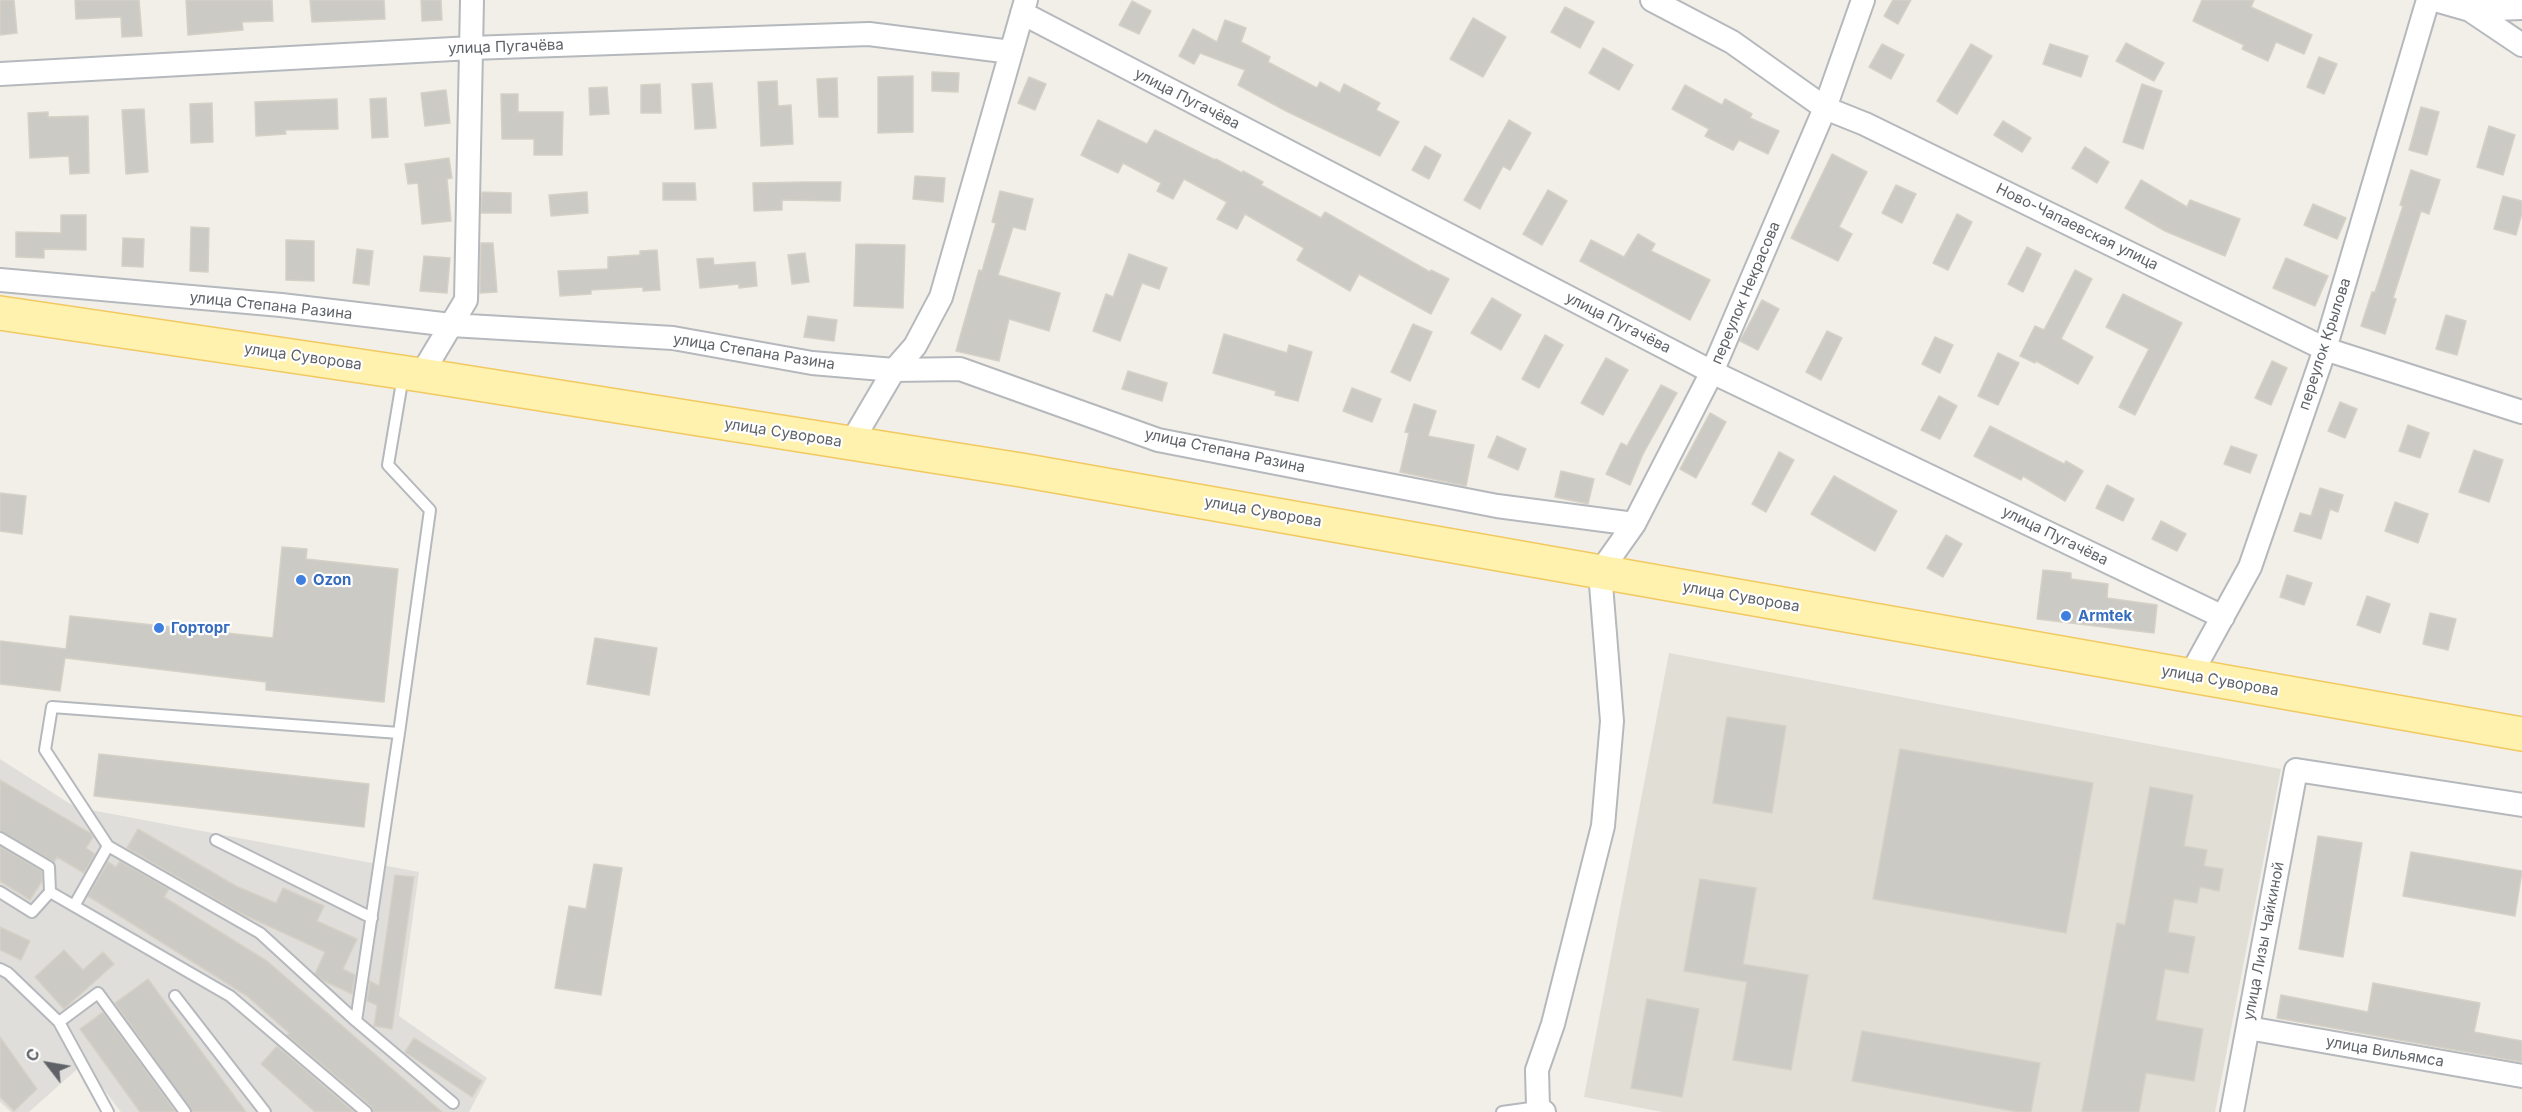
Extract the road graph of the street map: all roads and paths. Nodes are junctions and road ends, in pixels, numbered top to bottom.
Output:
1 (472, 0) edge
2 (1652, 0) edge
3 (1863, 0) edge
4 (2428, 0) edge
5 (2435, 0) edge
6 (1024, 6) edge
7 (2522, 8) edge
8 (2470, 10) junction
9 (2522, 45) edge
10 (471, 48) junction
11 (1011, 52) junction
12 (0, 74) edge
13 (1825, 108) junction
14 (0, 280) edge
15 (0, 313) edge
16 (451, 325) junction
17 (2325, 349) junction
18 (894, 370) junction
19 (1712, 372) junction
20 (412, 373) junction
21 (2522, 412) edge
22 (851, 443) junction
23 (1634, 524) junction
24 (1600, 572) junction
25 (2223, 616) junction
26 (2190, 676) junction
27 (399, 733) junction
28 (2522, 734) edge
29 (2522, 806) edge
30 (0, 838) edge
31 (216, 840) dead end
32 (108, 846) junction
33 (0, 892) edge
34 (50, 892) junction
35 (74, 906) junction
36 (372, 918) junction
37 (0, 969) edge
38 (175, 996) dead end
39 (59, 1022) junction
40 (356, 1022) junction
41 (2248, 1028) junction
42 (2522, 1076) edge
43 (453, 1103) dead end
44 (1541, 1110) edge
45 (108, 1112) edge
46 (185, 1112) edge
47 (265, 1112) edge
48 (366, 1112) edge
49 (1502, 1112) edge
50 (2232, 1112) edge

1 - 10 street
2 - 13 street, Ново-Чапаевская улица
3 - 13 street, переулок Некрасова
4 - 17 street, переулок Крылова
5 - 8 street
6 - 11 street
6 - 19 street, улица Пугачёва
7 - 8 street
8 - 9 street
10 - 11 street, улица Пугачёва
10 - 12 street, улица Пугачёва
10 - 16 street
11 - 18 street
13 - 17 street, Ново-Чапаевская улица
13 - 19 street, переулок Некрасова
14 - 16 street, улица Степана Разина
15 - 20 main road, улица Суворова
16 - 18 street, улица Степана Разина
16 - 20 street
17 - 21 street, Ново-Чапаевская улица
17 - 25 street, переулок Крылова
18 - 22 street
18 - 23 street, улица Степана Разина
19 - 23 street, переулок Некрасова
19 - 25 street, улица Пугачёва
20 - 22 main road, улица Суворова
20 - 27 lane
22 - 24 main road, улица Суворова
23 - 24 street, переулок Некрасова
24 - 26 main road, улица Суворова
24 - 44 street
25 - 26 street, переулок Крылова
26 - 28 main road, улица Суворова
27 - 32 lane
27 - 36 lane
29 - 41 street, улица Лизы Чайкиной
30 - 34 lane
31 - 36 lane
32 - 35 lane
32 - 40 lane
33 - 34 lane
34 - 35 lane
35 - 48 lane
36 - 40 lane
37 - 39 lane
38 - 47 lane
39 - 45 lane
39 - 46 lane
40 - 43 lane
41 - 42 street, улица Вильямса
41 - 50 street, улица Лизы Чайкиной
44 - 49 lane

